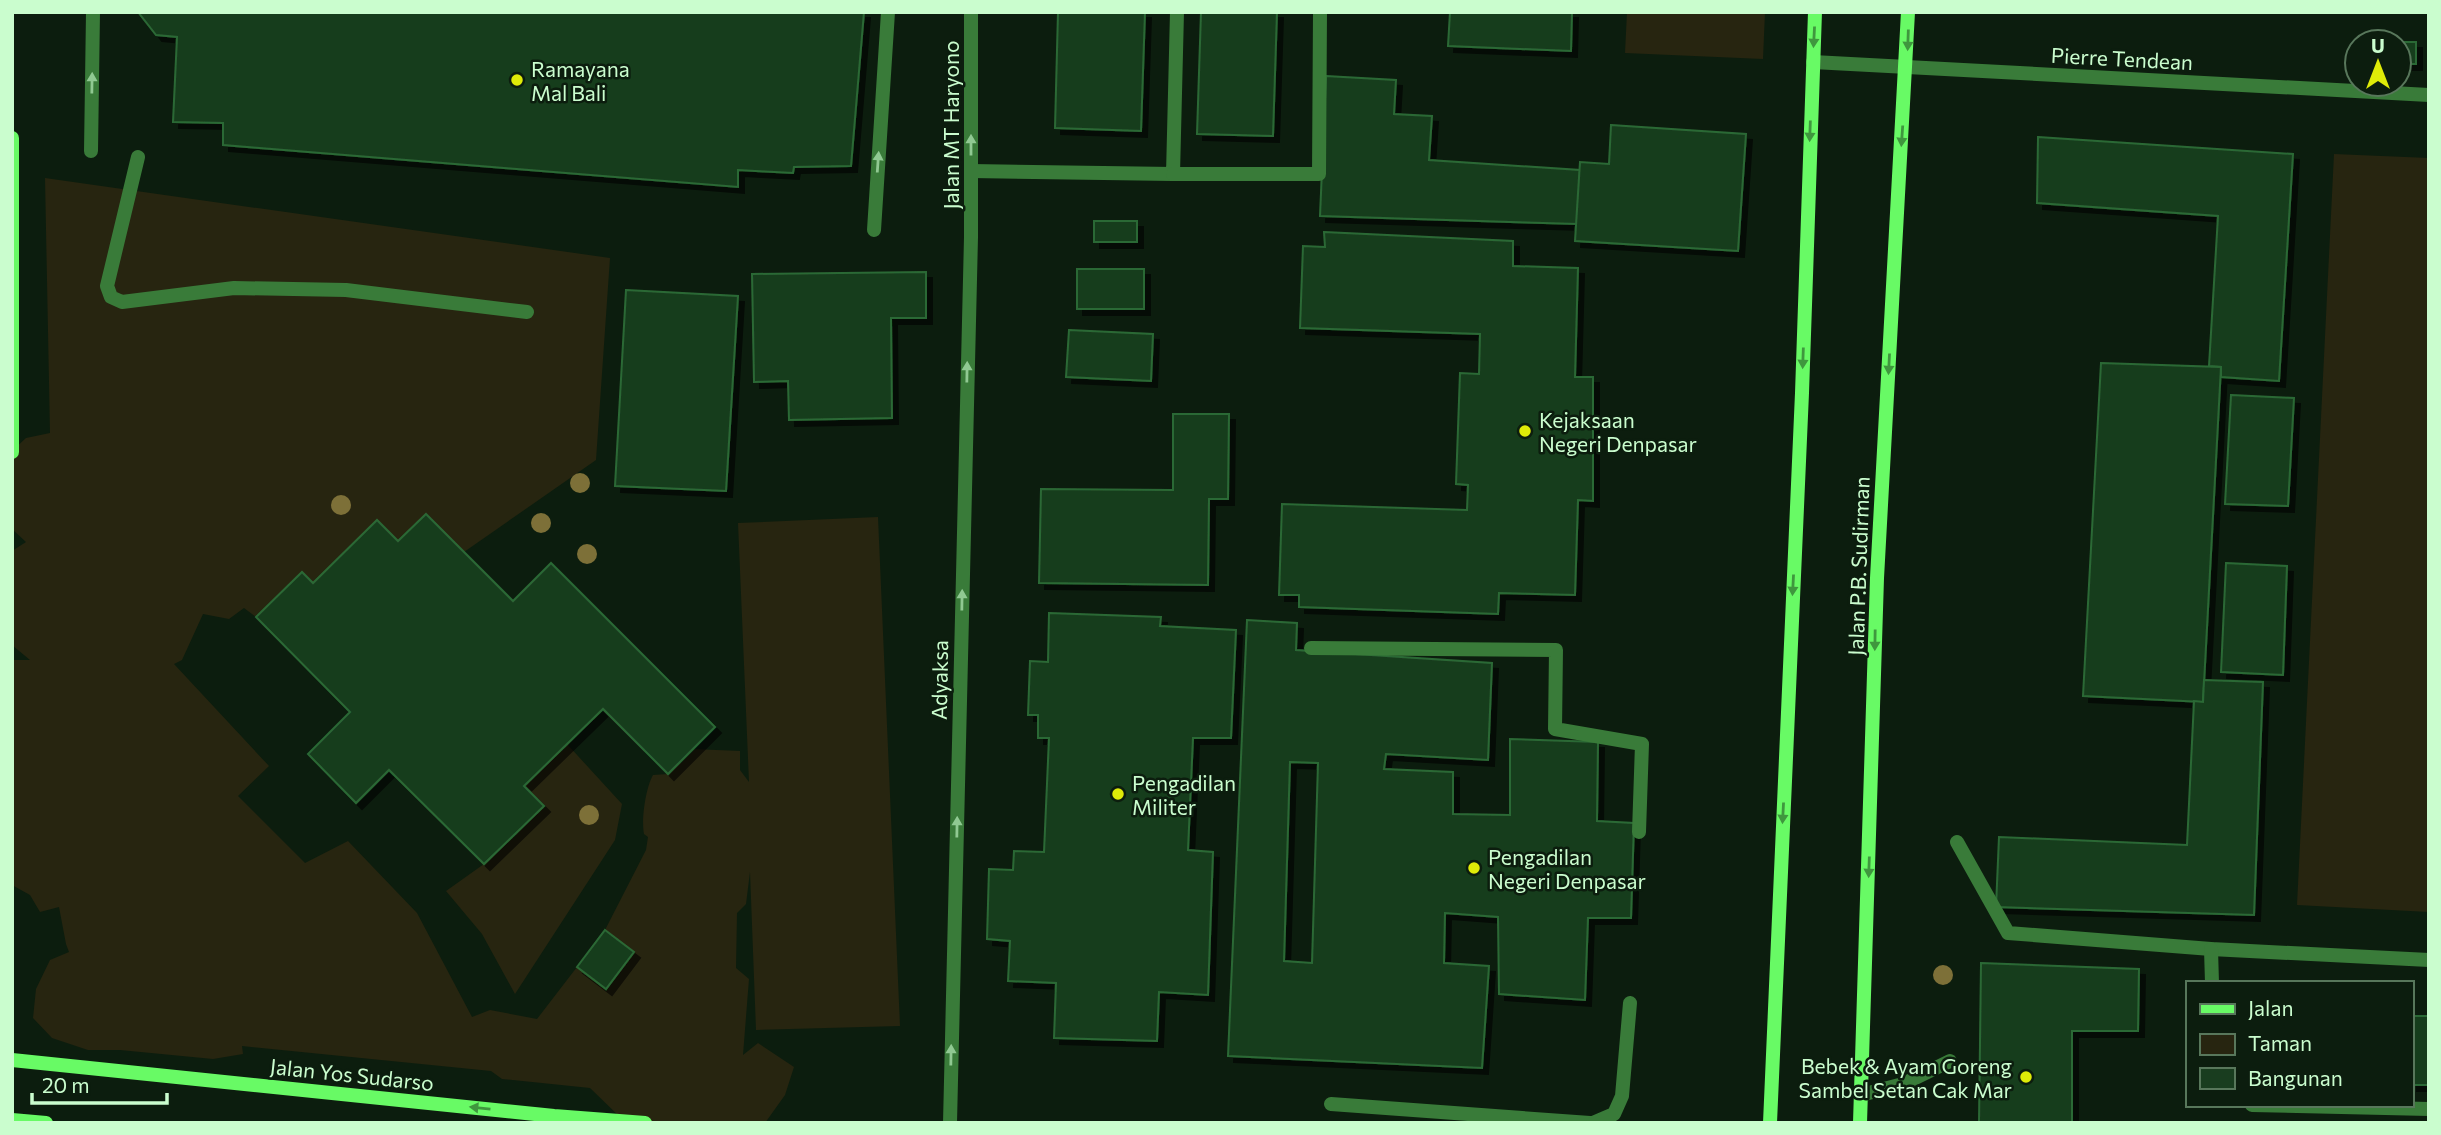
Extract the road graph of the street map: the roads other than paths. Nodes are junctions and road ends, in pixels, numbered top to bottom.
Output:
1 (93, 12) edge
2 (888, 12) edge
3 (971, 12) edge
4 (1177, 12) edge
5 (1320, 12) edge
6 (1815, 12) edge
7 (1908, 12) edge
8 (1813, 62) junction
9 (1906, 68) junction
10 (2429, 95) edge
11 (12, 138) edge
12 (91, 151) dead end
13 (138, 156) dead end
14 (971, 171) junction
15 (1173, 174) junction
16 (874, 230) dead end
17 (971, 237) joint
18 (527, 312) dead end
19 (13, 388) edge
20 (12, 452) edge
21 (1311, 648) dead end
22 (1639, 832) dead end
23 (1957, 842) dead end
24 (2211, 949) junction
25 (2429, 960) edge
26 (2212, 981) edge
27 (1630, 1003) dead end
28 (12, 1060) edge
29 (1950, 1061) dead end
30 (1861, 1095) junction
31 (1331, 1104) dead end
32 (2340, 1107) edge
33 (2429, 1109) edge
34 (554, 1119) edge
35 (12, 1120) edge
36 (46, 1123) edge
37 (645, 1123) edge
38 (950, 1123) edge
39 (1591, 1123) edge
40 (1770, 1123) edge
41 (1860, 1123) edge

12 -> 1 street
16 -> 2 street
14 -> 3 street, Jalan MT Haryono
4 - 15 street
5 - 15 street
6 -> 8 main road
7 -> 9 main road, Jalan P.B. Sudirman
8 - 9 street, Pierre Tendean
8 -> 40 main road
9 - 10 street, Pierre Tendean
9 -> 30 main road, Jalan P.B. Sudirman
11 - 19 main road
13 - 18 street
14 - 15 street
14 - 17 street, Jalan MT Haryono
38 -> 17 street, Adyaksa
19 - 20 main road
21 - 22 street
23 - 24 street
24 - 25 street
24 - 26 street
27 - 39 street
34 -> 28 main road, Jalan Yos Sudarso
29 - 30 street
30 - 41 main road, Jalan P.B. Sudirman
31 - 39 street
32 - 33 street
34 - 37 main road, Jalan Yos Sudarso
35 - 36 main road

